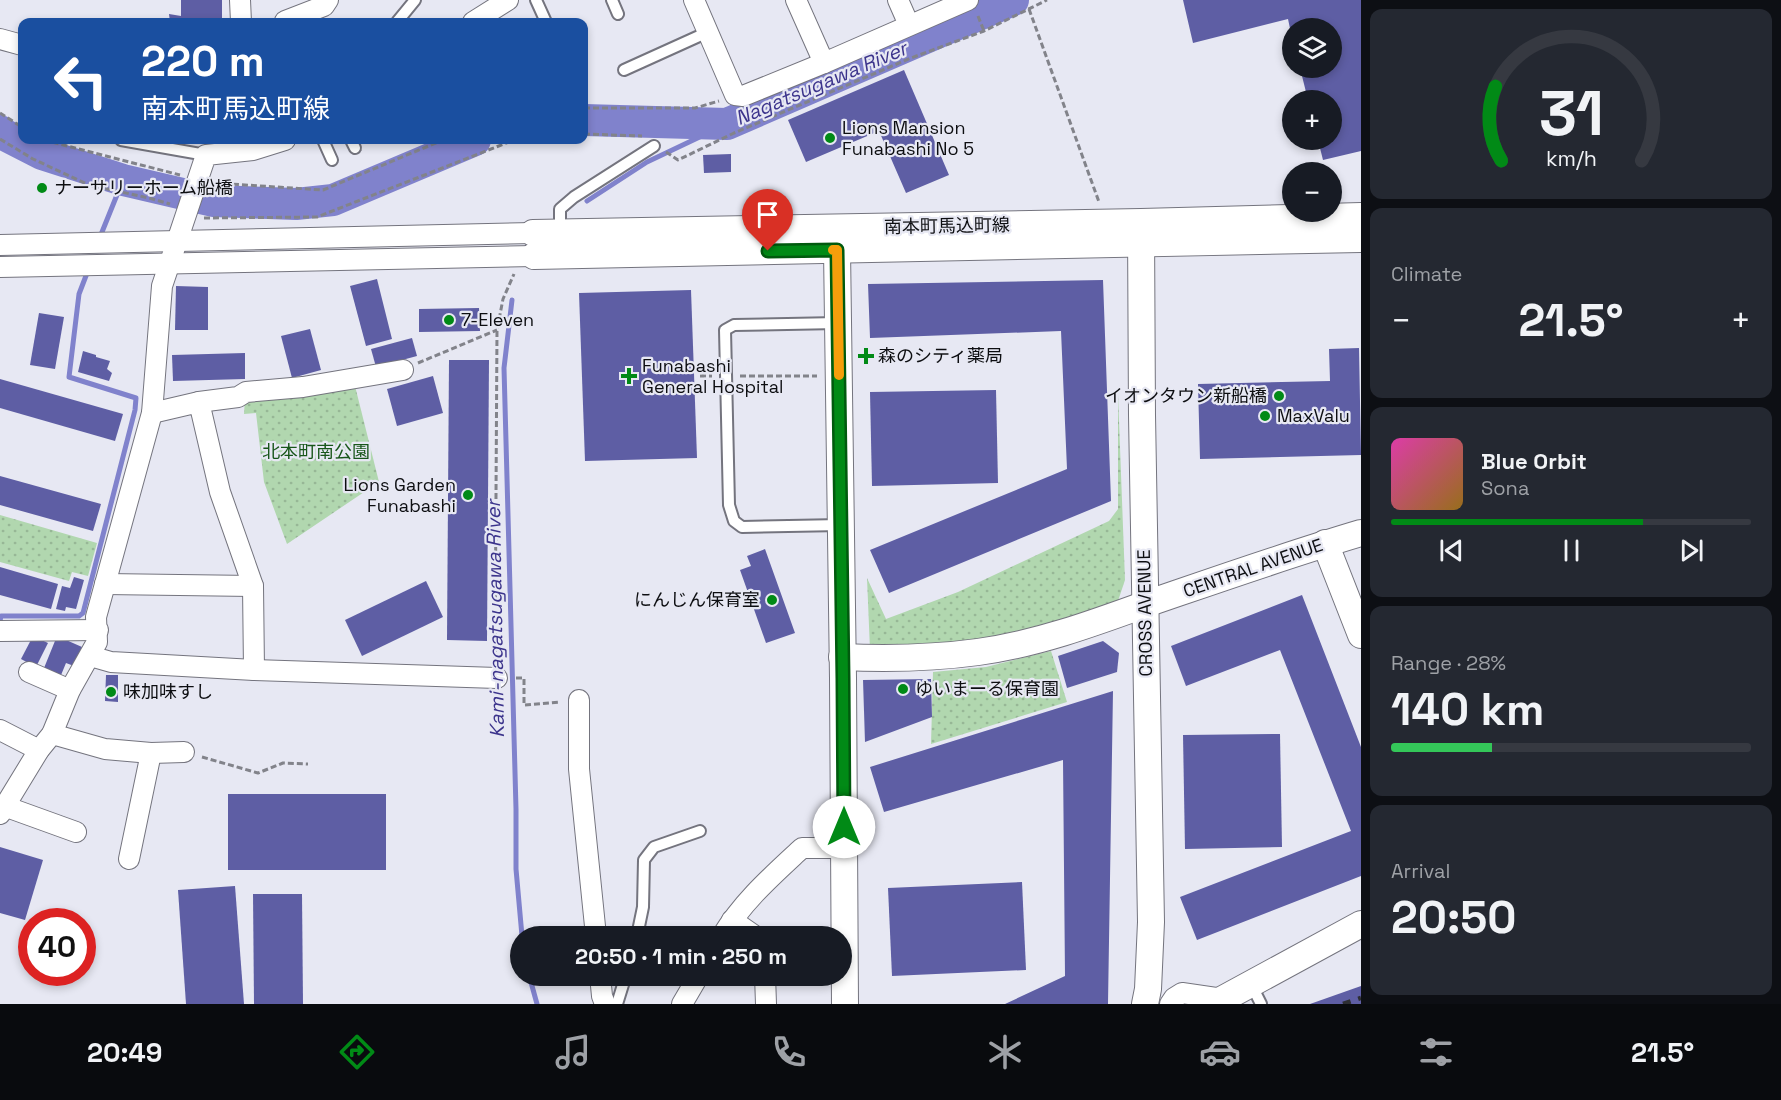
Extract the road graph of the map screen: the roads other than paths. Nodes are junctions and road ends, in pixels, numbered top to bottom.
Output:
1 (240, 0) edge
2 (328, 0) edge
3 (415, 0) edge
4 (508, 0) edge
5 (536, 0) edge
6 (612, 0) edge
7 (694, 0) edge
8 (796, 0) edge
9 (898, 0) edge
10 (968, 0) edge
11 (618, 14) dead end
12 (241, 18) edge
13 (293, 18) edge
14 (400, 18) edge
15 (481, 18) edge
16 (544, 18) edge
17 (909, 25) junction
18 (708, 32) junction
19 (0, 39) edge
20 (18, 44) edge
21 (824, 63) junction
22 (624, 70) dead end
23 (144, 144) edge
24 (325, 144) edge
25 (252, 145) edge
26 (658, 148) road end
27 (206, 155) junction
28 (332, 160) dead end
29 (1361, 216) edge
30 (1141, 233) junction
31 (1361, 239) edge
32 (177, 241) junction
33 (561, 244) junction
34 (0, 245) edge
35 (837, 250) junction
36 (528, 253) junction
37 (170, 263) junction
38 (0, 267) edge
39 (838, 322) junction
40 (403, 370) road end
41 (200, 402) junction
42 (152, 413) junction
43 (841, 525) junction
44 (1361, 533) edge
45 (1325, 543) junction
46 (105, 584) junction
47 (252, 586) junction
48 (1145, 605) junction
49 (98, 630) junction
50 (0, 631) edge
51 (1361, 635) edge
52 (90, 656) junction
53 (842, 657) junction
54 (254, 670) junction
55 (29, 672) dead end
56 (497, 678) road end
57 (70, 690) junction
58 (579, 700) road end
59 (0, 730) edge
60 (52, 734) junction
61 (39, 750) junction
62 (184, 752) road end
63 (151, 753) junction
64 (2, 810) edge
65 (700, 831) dead end
66 (76, 832) dead end
67 (844, 848) junction
68 (129, 859) dead end
69 (1361, 924) edge
70 (595, 926) edge
71 (639, 926) edge
72 (729, 926) edge
73 (601, 986) edge
74 (623, 986) edge
75 (693, 986) edge
76 (765, 986) edge
77 (1256, 994) edge
78 (1221, 1002) edge
79 (605, 1004) edge
80 (617, 1004) edge
81 (682, 1004) edge
82 (766, 1004) edge
83 (845, 1004) edge
84 (1145, 1004) edge
85 (1170, 1004) edge

1 - 12 street
2 - 13 street
3 - 14 lane
4 - 15 street
5 - 16 lane
6 - 11 lane
7 - 18 street
8 - 21 street
9 - 17 street
10 - 17 street
17 - 21 street
18 - 21 street
18 - 22 lane
19 - 20 street
23 - 27 lane
24 - 28 lane
25 - 27 street
26 - 33 lane
27 - 32 street
29 - 30 street, 南本町馬込町線
30 - 31 street, 南本町馬込町線
30 - 33 street, 南本町馬込町線
30 - 35 street, 南本町馬込町線
30 - 48 street, CROSS AVENUE
32 - 34 street
32 - 36 street
32 - 37 street
33 - 35 street, 南本町馬込町線
33 - 36 street, 南本町馬込町線
35 - 39 street
36 - 37 street
37 - 38 street
37 - 42 street
39 - 43 street
39 - 43 lane
40 - 41 street
41 - 42 street
41 - 47 street
42 - 46 street
43 - 53 street
44 - 45 street, CENTRAL AVENUE
45 - 48 street, CENTRAL AVENUE
45 - 51 street
46 - 47 street
46 - 49 street
47 - 54 street
48 - 53 street, CENTRAL AVENUE
48 - 84 street, CROSS AVENUE
49 - 50 street
49 - 52 street
52 - 54 street
52 - 57 street
53 - 67 street
54 - 56 street
55 - 57 street
57 - 60 street
58 - 70 street
59 - 61 street
60 - 61 street
60 - 63 street
61 - 64 street
62 - 63 street
63 - 68 street
64 - 66 street
65 - 71 lane
67 - 72 street
67 - 83 street
69 - 77 street
73 - 79 street
74 - 80 lane
75 - 81 street
76 - 82 street
77 - 78 street
78 - 85 street

